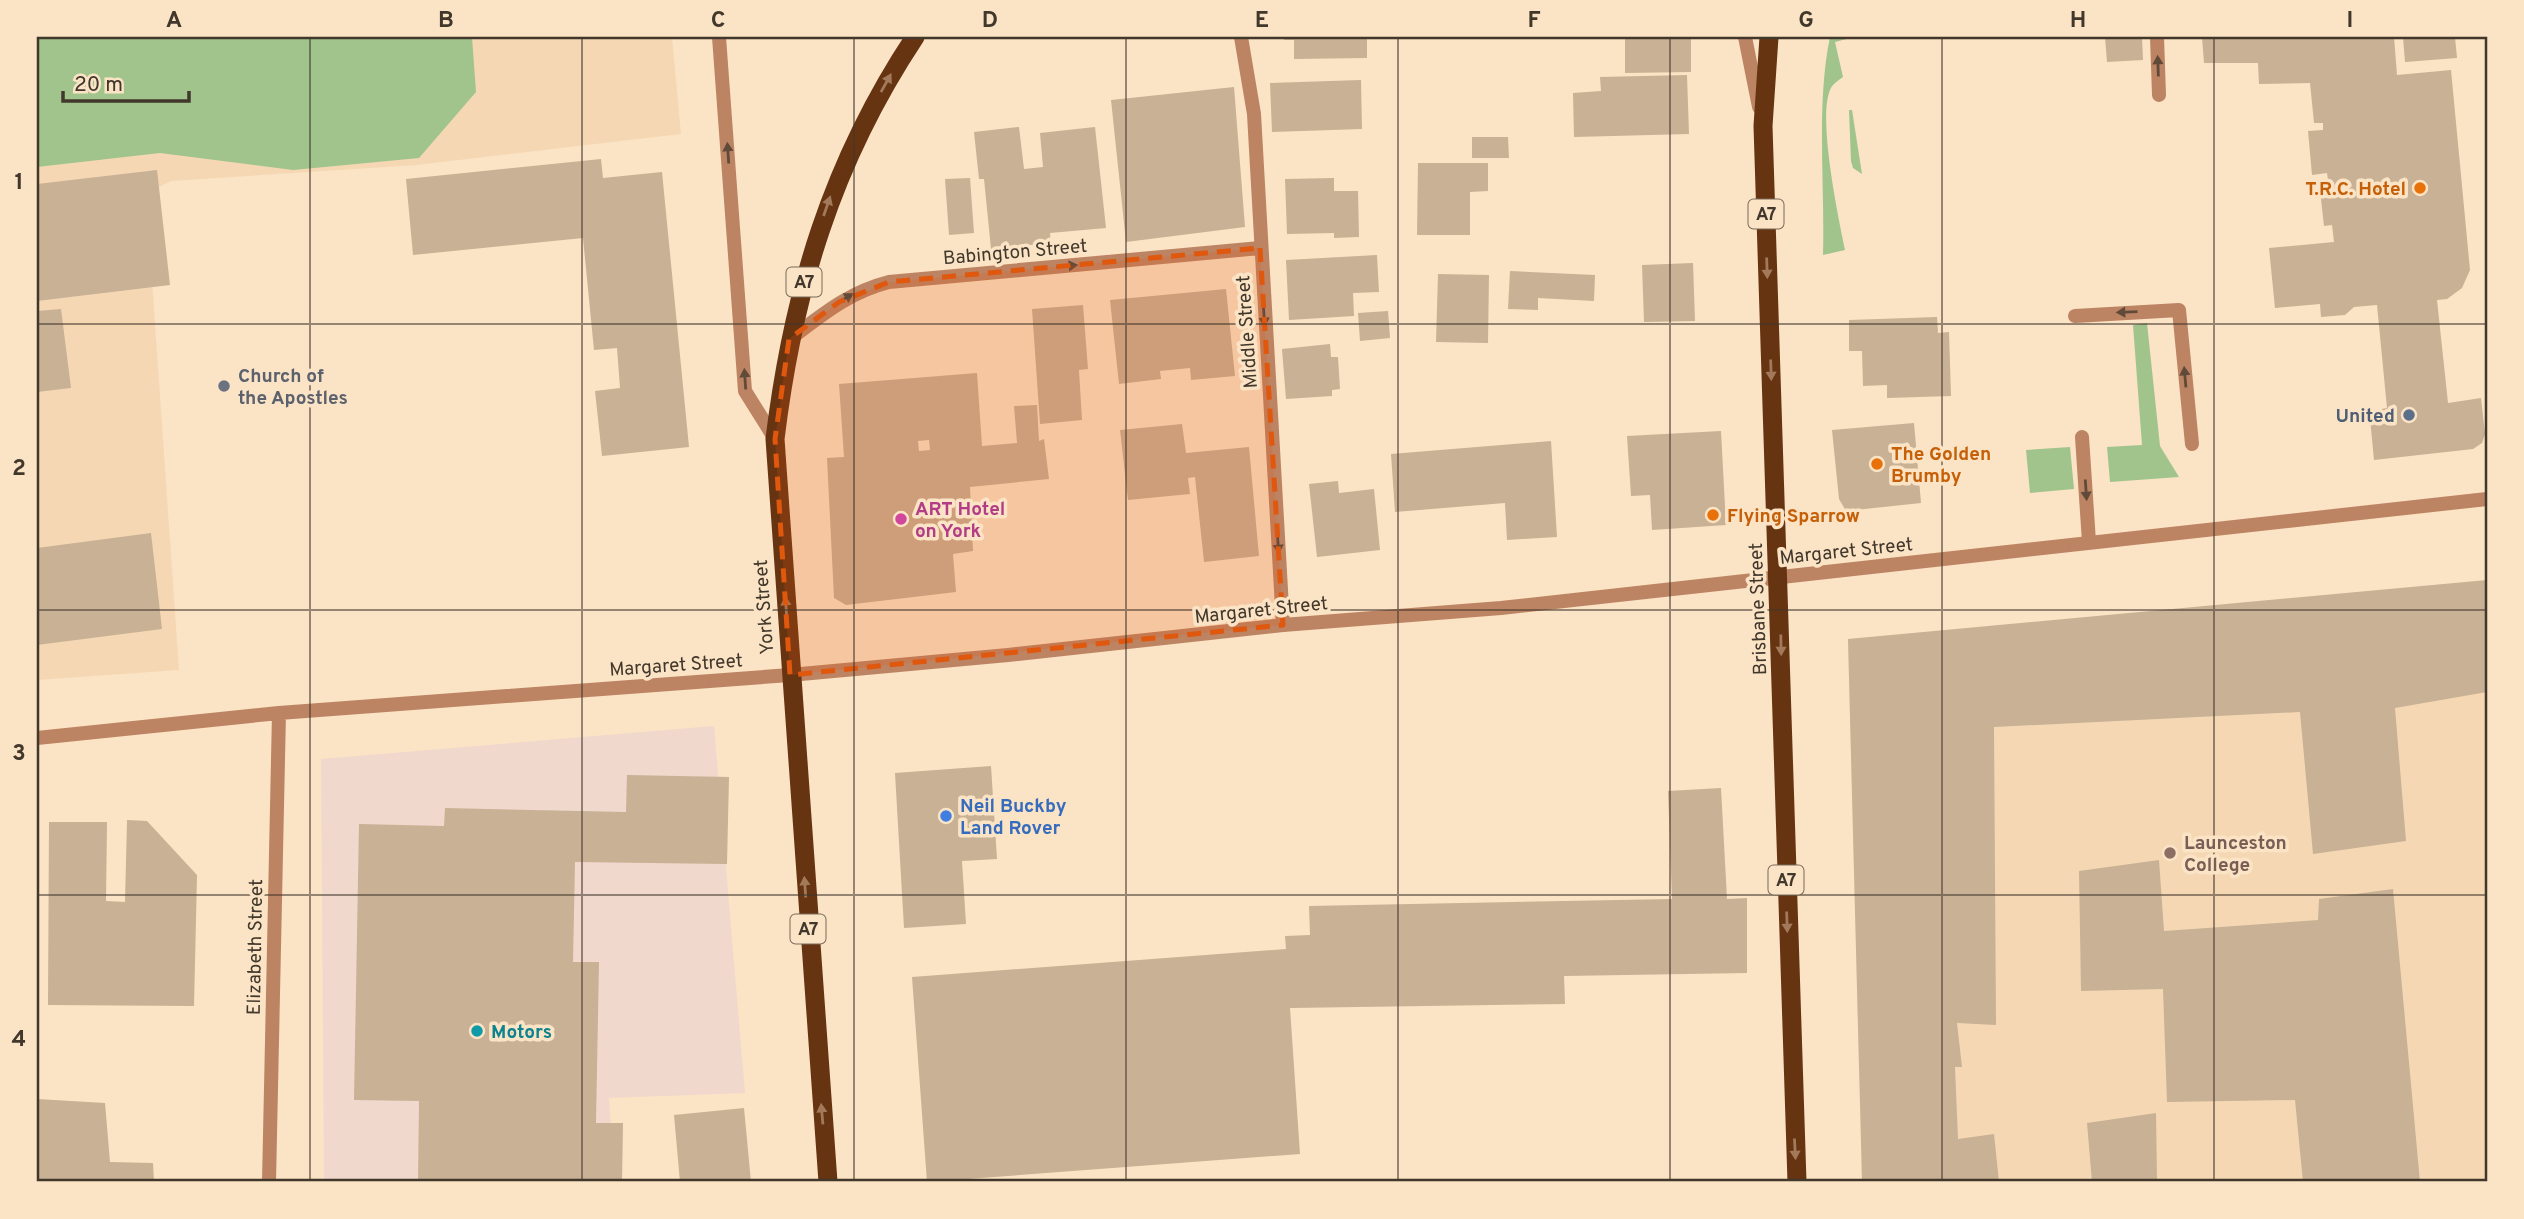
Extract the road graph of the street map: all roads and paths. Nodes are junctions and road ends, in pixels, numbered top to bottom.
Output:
1 (719, 37) edge
2 (915, 37) edge
3 (1241, 37) edge
4 (1745, 37) edge
5 (1769, 37) edge
6 (2157, 37) edge
7 (2159, 95) dead end
8 (1763, 126) junction
9 (1260, 248) junction
10 (2075, 316) dead end
11 (789, 339) junction
12 (2082, 437) dead end
13 (775, 439) junction
14 (2192, 444) dead end
15 (2487, 499) edge
16 (2089, 542) junction
17 (1779, 577) junction
18 (1283, 625) junction
19 (790, 675) junction
20 (278, 713) junction
21 (37, 738) edge
22 (269, 1182) edge
23 (828, 1182) edge
24 (1797, 1182) edge

13 -> 1 street, York Street
11 -> 2 highway, A7
3 - 9 street, Middle Street
4 - 8 street, Brisbane Street
5 - 8 highway, A7
7 -> 6 street
8 -> 17 highway, Brisbane Street / A7
11 -> 9 street, Babington Street
9 -> 18 street, Middle Street
14 -> 10 street
11 - 13 highway, A7
12 -> 16 street
19 -> 13 highway, York Street / A7
15 - 16 street, Margaret Street
16 - 17 street, Margaret Street
17 - 18 street, Margaret Street
17 -> 24 highway, Brisbane Street / A7
18 - 19 street, Margaret Street
19 - 20 street, Margaret Street
23 -> 19 highway, York Street / A7
20 - 21 street, Margaret Street
20 - 22 street, Elizabeth Street

